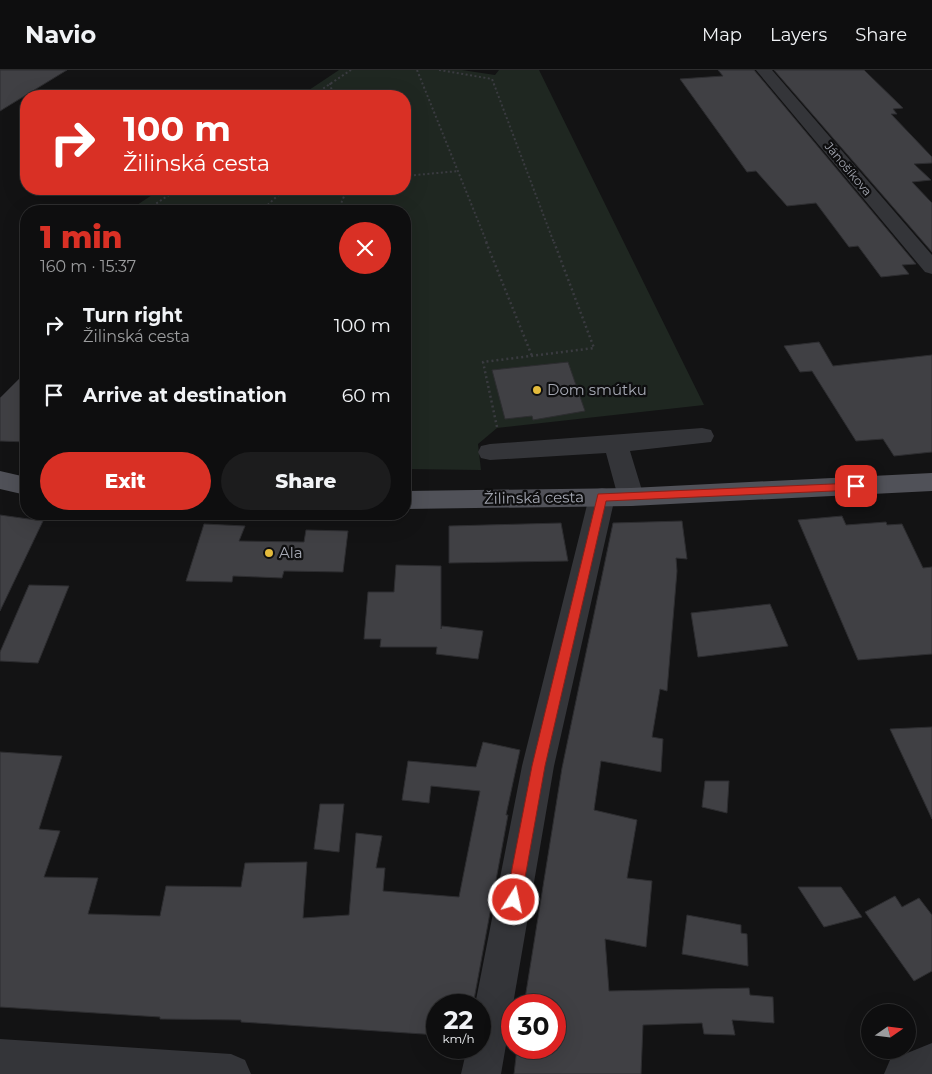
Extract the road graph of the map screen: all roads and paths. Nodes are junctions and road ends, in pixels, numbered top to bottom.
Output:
1 (350, 70) edge
2 (417, 70) edge
3 (439, 70) edge
4 (764, 70) edge
5 (330, 84) junction
6 (321, 90) edge
7 (332, 90) edge
8 (459, 171) junction
9 (411, 175) edge
10 (169, 195) edge
11 (278, 195) edge
12 (155, 205) edge
13 (268, 205) edge
14 (932, 268) edge
15 (532, 356) junction
16 (497, 428) dead end
17 (702, 436) dead end
18 (616, 444) junction
19 (490, 452) dead end
20 (0, 480) edge
21 (932, 482) edge
22 (20, 485) edge
23 (616, 497) junction
24 (411, 500) edge
25 (0, 1058) edge
26 (932, 1062) edge
27 (213, 1073) edge
28 (482, 1074) edge
29 (904, 1074) edge

1 - 5 path
2 - 8 path
3 - 15 path
4 - 14 street, Jánošíkova
5 - 6 path
5 - 7 path
8 - 9 path
8 - 15 path
10 - 12 path
11 - 13 path
15 - 16 path
17 - 18 street
18 - 19 street
18 - 23 street
20 - 22 main road
21 - 23 main road, Žilinská cesta
23 - 24 main road, Žilinská cesta
23 - 28 street
25 - 27 street
26 - 29 street

